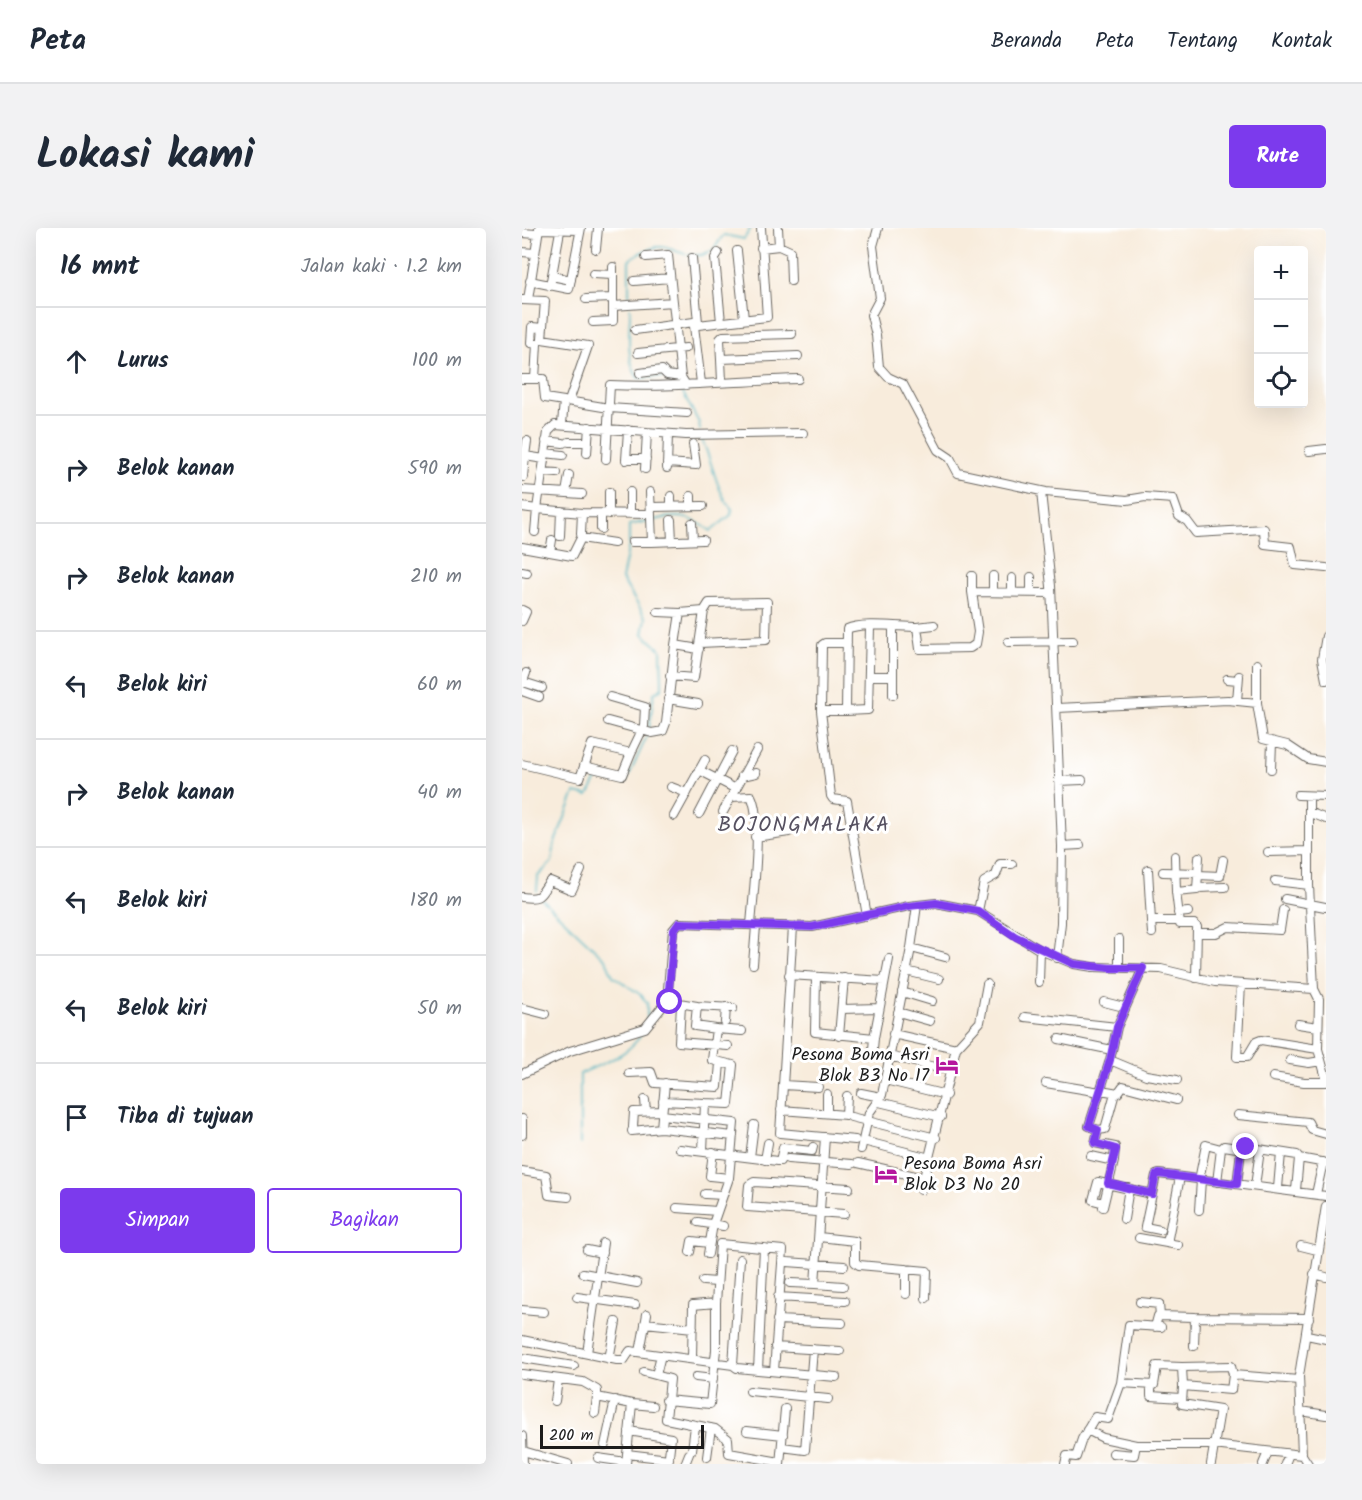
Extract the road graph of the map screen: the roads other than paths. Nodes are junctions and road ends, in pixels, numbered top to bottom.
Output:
1 (598, 228) edge
2 (761, 228) edge
3 (778, 228) edge
4 (878, 228) edge
5 (580, 229) edge
6 (538, 230) edge
7 (560, 231) junction
8 (522, 233) edge
9 (779, 246) junction
10 (761, 248) junction
11 (596, 249) dead end
12 (737, 251) dead end
13 (522, 252) edge
14 (718, 252) dead end
15 (534, 253) junction
16 (646, 257) dead end
17 (692, 258) dead end
18 (593, 274) dead end
19 (552, 276) junction
20 (670, 278) junction
21 (530, 280) junction
22 (571, 280) junction
23 (634, 281) dead end
24 (791, 281) dead end
25 (550, 286) junction
26 (586, 299) dead end
27 (525, 300) edge
28 (613, 302) junction
29 (673, 302) junction
30 (744, 319) junction
31 (594, 322) dead end
32 (721, 322) junction
33 (675, 324) junction
34 (696, 324) junction
35 (543, 328) junction
36 (635, 330) dead end
37 (792, 334) dead end
38 (682, 348) junction
39 (638, 353) dead end
40 (798, 356) dead end
41 (721, 359) junction
42 (640, 373) dead end
43 (535, 379) junction
44 (798, 379) dead end
45 (522, 380) edge
46 (722, 381) junction
47 (701, 383) junction
48 (682, 384) junction
49 (567, 401) junction
50 (667, 402) dead end
51 (609, 408) junction
52 (670, 412) junction
53 (687, 413) dead end
54 (769, 423) dead end
55 (791, 423) dead end
56 (562, 424) junction
57 (723, 424) dead end
58 (745, 424) dead end
59 (589, 427) junction
60 (607, 428) junction
61 (628, 430) junction
62 (647, 432) junction
63 (803, 433) dead end
64 (668, 434) junction
65 (746, 434) junction
66 (769, 434) junction
67 (791, 434) junction
68 (723, 435) junction
69 (528, 441) dead end
70 (546, 441) junction
71 (588, 442) junction
72 (693, 444) dead end
73 (1326, 449) edge
74 (1309, 451) dead end
75 (587, 453) dead end
76 (524, 455) edge
77 (563, 455) dead end
78 (544, 456) junction
79 (606, 459) dead end
80 (646, 459) junction
81 (645, 469) dead end
82 (543, 472) junction
83 (557, 473) dead end
84 (569, 475) dead end
85 (522, 477) edge
86 (522, 483) edge
87 (522, 490) edge
88 (609, 492) dead end
89 (630, 492) dead end
90 (650, 492) dead end
91 (1041, 492) junction
92 (540, 493) junction
93 (567, 493) junction
94 (582, 494) dead end
95 (671, 496) dead end
96 (691, 496) dead end
97 (671, 506) junction
98 (691, 506) junction
99 (703, 506) dead end
100 (522, 507) edge
101 (537, 509) junction
102 (561, 511) junction
103 (582, 513) junction
104 (605, 514) junction
105 (630, 514) junction
106 (651, 516) junction
107 (671, 520) dead end
108 (692, 523) dead end
109 (601, 529) dead end
110 (535, 532) dead end
111 (581, 534) dead end
112 (693, 540) junction
113 (703, 540) dead end
114 (672, 541) junction
115 (632, 542) dead end
116 (652, 542) junction
117 (614, 543) dead end
118 (522, 547) edge
119 (550, 552) junction
120 (1326, 568) edge
121 (972, 576) dead end
122 (993, 576) dead end
123 (1031, 577) dead end
124 (1012, 578) dead end
125 (972, 592) junction
126 (993, 592) junction
127 (1012, 592) junction
128 (1031, 592) junction
129 (1051, 592) junction
130 (522, 610) edge
131 (704, 611) junction
132 (658, 612) dead end
133 (680, 613) junction
134 (522, 621) edge
135 (934, 625) dead end
136 (870, 627) junction
137 (892, 627) junction
138 (917, 627) junction
139 (1326, 636) edge
140 (1054, 640) junction
141 (1072, 641) dead end
142 (1008, 642) dead end
143 (847, 643) junction
144 (675, 645) junction
145 (699, 646) junction
146 (1257, 664) dead end
147 (526, 673) dead end
148 (670, 676) junction
149 (869, 676) junction
150 (892, 676) junction
151 (1227, 679) dead end
152 (1326, 680) edge
153 (522, 683) edge
154 (542, 688) dead end
155 (522, 691) edge
156 (893, 695) dead end
157 (539, 697) dead end
158 (610, 697) dead end
159 (668, 699) junction
160 (1237, 701) junction
161 (1257, 703) junction
162 (698, 704) dead end
163 (1057, 708) junction
164 (821, 711) junction
165 (846, 711) junction
166 (608, 721) dead end
167 (646, 731) junction
168 (1272, 742) junction
169 (732, 750) dead end
170 (757, 750) dead end
171 (631, 753) junction
172 (705, 760) dead end
173 (1326, 762) edge
174 (522, 764) edge
175 (585, 766) junction
176 (1271, 769) dead end
177 (699, 770) junction
178 (756, 774) dead end
179 (742, 776) junction
180 (580, 778) junction
181 (717, 780) junction
182 (1082, 780) dead end
183 (1059, 781) junction
184 (670, 787) dead end
185 (578, 789) dead end
186 (735, 789) junction
187 (687, 793) junction
188 (1298, 795) dead end
189 (1309, 796) junction
190 (1326, 796) edge
191 (731, 797) junction
192 (723, 812) dead end
193 (1309, 812) junction
194 (699, 814) dead end
195 (674, 816) dead end
196 (1326, 819) edge
197 (780, 820) dead end
198 (755, 837) junction
199 (1080, 845) dead end
200 (1062, 846) junction
201 (1308, 851) junction
202 (1268, 852) dead end
203 (1175, 855) dead end
204 (1199, 857) dead end
205 (1223, 860) dead end
206 (1012, 864) dead end
207 (581, 870) dead end
208 (1148, 870) dead end
209 (1163, 872) dead end
210 (1175, 873) junction
211 (1198, 874) junction
212 (1275, 881) dead end
213 (1309, 885) junction
214 (1225, 887) dead end
215 (1198, 888) junction
216 (1176, 892) junction
217 (522, 897) edge
218 (1285, 899) dead end
219 (917, 904) junction
220 (1310, 904) junction
221 (1325, 906) edge
222 (1283, 910) dead end
223 (978, 911) junction
224 (1188, 912) dead end
225 (864, 916) junction
226 (1178, 917) junction
227 (1151, 921) junction
228 (754, 925) junction
229 (793, 927) junction
230 (1152, 933) dead end
231 (1197, 933) junction
232 (1119, 939) dead end
233 (911, 948) junction
234 (1040, 950) junction
235 (945, 957) dead end
236 (1057, 958) junction
237 (889, 959) dead end
238 (753, 964) dead end
239 (1119, 968) junction
240 (1143, 968) junction
241 (906, 970) junction
242 (789, 975) junction
243 (816, 976) junction
244 (844, 978) junction
245 (1196, 978) junction
246 (939, 979) dead end
247 (884, 981) junction
248 (1039, 982) dead end
249 (987, 984) dead end
250 (1241, 984) junction
251 (1314, 989) junction
252 (902, 992) junction
253 (668, 1001) junction
254 (932, 1001) dead end
255 (1104, 1002) dead end
256 (681, 1005) junction
257 (698, 1006) junction
258 (1124, 1006) junction
259 (522, 1008) edge
260 (842, 1008) junction
261 (879, 1008) junction
262 (898, 1012) junction
263 (545, 1014) dead end
264 (1025, 1017) dead end
265 (930, 1021) dead end
266 (725, 1022) dead end
267 (1298, 1024) dead end
268 (1117, 1027) junction
269 (1318, 1027) junction
270 (716, 1029) junction
271 (741, 1031) dead end
272 (894, 1034) junction
273 (839, 1036) junction
274 (874, 1038) junction
275 (1059, 1039) dead end
276 (714, 1046) junction
277 (728, 1046) dead end
278 (956, 1048) junction
279 (873, 1049) dead end
280 (1318, 1049) junction
281 (1112, 1050) junction
282 (889, 1056) junction
283 (1110, 1060) junction
284 (1290, 1060) dead end
285 (1322, 1061) junction
286 (720, 1063) junction
287 (951, 1071) junction
288 (629, 1073) dead end
289 (522, 1074) edge
290 (1273, 1077) dead end
291 (885, 1080) junction
292 (1177, 1080) dead end
293 (1326, 1080) edge
294 (665, 1083) junction
295 (1046, 1083) dead end
296 (783, 1085) junction
297 (718, 1087) junction
298 (818, 1087) dead end
299 (1101, 1091) junction
300 (861, 1093) dead end
301 (1115, 1093) junction
302 (827, 1094) dead end
303 (946, 1095) junction
304 (847, 1096) dead end
305 (880, 1100) junction
306 (1176, 1100) dead end
307 (645, 1101) dead end
308 (663, 1101) junction
309 (705, 1103) junction
310 (717, 1104) junction
311 (781, 1110) junction
312 (646, 1111) junction
313 (662, 1113) junction
314 (826, 1113) junction
315 (1238, 1115) dead end
316 (851, 1117) dead end
317 (940, 1117) junction
318 (704, 1118) junction
319 (522, 1119) edge
320 (867, 1121) junction
321 (754, 1125) dead end
322 (661, 1128) junction
323 (1098, 1130) junction
324 (704, 1132) junction
325 (1326, 1134) edge
326 (522, 1135) edge
327 (733, 1136) junction
328 (825, 1137) junction
329 (936, 1138) junction
330 (768, 1143) dead end
331 (859, 1143) junction
332 (680, 1149) dead end
333 (1221, 1149) junction
334 (1243, 1149) junction
335 (1260, 1150) junction
336 (704, 1151) junction
337 (812, 1151) dead end
338 (713, 1152) junction
339 (1281, 1153) junction
340 (731, 1154) junction
341 (1092, 1156) dead end
342 (750, 1157) junction
343 (930, 1158) junction
344 (1299, 1158) junction
345 (788, 1159) dead end
346 (765, 1160) junction
347 (1114, 1161) junction
348 (823, 1162) junction
349 (1325, 1163) edge
350 (522, 1172) edge
351 (729, 1178) junction
352 (924, 1178) junction
353 (1180, 1178) junction
354 (1200, 1180) junction
355 (1217, 1182) junction
356 (1108, 1183) junction
357 (1237, 1184) junction
358 (1255, 1186) junction
359 (822, 1187) junction
360 (849, 1188) dead end
361 (1129, 1188) junction
362 (1278, 1188) junction
363 (921, 1190) dead end
364 (1296, 1190) junction
365 (705, 1194) dead end
366 (1152, 1194) junction
367 (1316, 1194) junction
368 (723, 1195) junction
369 (1326, 1196) edge
370 (568, 1197) dead end
371 (1104, 1205) dead end
372 (1326, 1206) edge
373 (677, 1208) dead end
374 (1199, 1210) dead end
375 (717, 1211) junction
376 (820, 1213) junction
377 (844, 1214) dead end
378 (1124, 1219) dead end
379 (698, 1222) dead end
380 (713, 1224) junction
381 (723, 1226) dead end
382 (1160, 1230) dead end
383 (819, 1237) junction
384 (1138, 1238) dead end
385 (603, 1243) dead end
386 (709, 1243) junction
387 (1167, 1243) junction
388 (1178, 1245) dead end
389 (1301, 1246) dead end
390 (764, 1248) junction
391 (587, 1250) dead end
392 (1317, 1250) junction
393 (690, 1252) dead end
394 (602, 1253) junction
395 (708, 1254) dead end
396 (740, 1259) dead end
397 (787, 1262) dead end
398 (817, 1264) junction
399 (844, 1266) dead end
400 (906, 1269) junction
401 (583, 1273) dead end
402 (1314, 1274) junction
403 (598, 1276) junction
404 (1326, 1277) edge
405 (703, 1281) dead end
406 (717, 1282) junction
407 (637, 1283) dead end
408 (790, 1283) dead end
409 (815, 1284) junction
410 (843, 1286) dead end
411 (906, 1294) dead end
412 (577, 1297) dead end
413 (778, 1297) junction
414 (926, 1298) dead end
415 (595, 1300) junction
416 (844, 1301) dead end
417 (1140, 1302) dead end
418 (716, 1304) junction
419 (635, 1305) dead end
420 (522, 1310) edge
421 (544, 1312) dead end
422 (647, 1314) dead end
423 (1160, 1316) junction
424 (1195, 1317) junction
425 (1309, 1318) junction
426 (777, 1320) junction
427 (616, 1322) dead end
428 (645, 1323) junction
429 (842, 1323) dead end
430 (693, 1328) junction
431 (1307, 1335) junction
432 (1326, 1339) edge
433 (522, 1340) edge
434 (1194, 1346) dead end
435 (776, 1347) junction
436 (813, 1349) junction
437 (640, 1352) junction
438 (840, 1352) dead end
439 (587, 1353) junction
440 (661, 1355) junction
441 (522, 1358) edge
442 (609, 1359) junction
443 (692, 1359) junction
444 (715, 1363) junction
445 (733, 1365) junction
446 (574, 1366) dead end
447 (1182, 1367) junction
448 (758, 1370) junction
449 (774, 1371) junction
450 (644, 1372) dead end
451 (522, 1374) edge
452 (656, 1375) junction
453 (811, 1375) junction
454 (1233, 1375) junction
455 (696, 1377) dead end
456 (836, 1377) dead end
457 (713, 1378) junction
458 (558, 1380) junction
459 (1299, 1380) junction
460 (1120, 1383) junction
461 (1151, 1385) junction
462 (1183, 1386) junction
463 (750, 1391) dead end
464 (809, 1396) junction
465 (597, 1397) junction
466 (1181, 1398) junction
467 (828, 1399) dead end
468 (615, 1400) junction
469 (666, 1400) junction
470 (555, 1401) dead end
471 (632, 1404) junction
472 (653, 1406) dead end
473 (785, 1409) dead end
474 (1301, 1411) junction
475 (595, 1413) dead end
476 (1326, 1414) edge
477 (695, 1426) junction
478 (711, 1428) junction
479 (1087, 1430) junction
480 (629, 1431) junction
481 (747, 1431) dead end
482 (783, 1435) junction
483 (522, 1436) edge
484 (605, 1445) dead end
485 (1136, 1445) junction
486 (1214, 1445) junction
487 (782, 1447) junction
488 (523, 1451) edge
489 (1268, 1452) junction
490 (729, 1453) junction
491 (1113, 1453) dead end
492 (1289, 1454) junction
493 (1302, 1455) junction
494 (707, 1457) dead end
495 (598, 1458) dead end
496 (626, 1460) edge
497 (556, 1462) edge
498 (668, 1462) edge
499 (1214, 1462) edge
500 (780, 1463) edge
501 (523, 1464) edge
502 (568, 1464) edge
503 (685, 1464) edge
504 (727, 1464) edge
505 (1065, 1464) edge
506 (1263, 1464) edge
507 (1285, 1464) edge
508 (1308, 1464) edge

1 - 11 street
2 - 10 street
3 - 9 street
4 - 91 street
5 - 7 street
5 - 22 street
6 - 7 street
6 - 8 street
6 - 15 street
7 - 19 street
9 - 10 street
9 - 24 street
10 - 30 street
12 - 30 street
13 - 15 street
14 - 32 street
15 - 21 street
16 - 20 street
17 - 34 street
18 - 28 street
19 - 22 street
19 - 25 street
20 - 23 street
20 - 29 street
21 - 25 street
21 - 27 street
22 - 25 street
26 - 28 street
27 - 35 street
28 - 29 street
28 - 31 street
29 - 33 street
30 - 32 street
32 - 34 street
33 - 34 street
33 - 36 street
33 - 38 street
34 - 47 street
35 - 43 street
35 - 49 street
37 - 41 street
38 - 39 street
38 - 48 street
40 - 41 street
41 - 46 street
42 - 48 street
43 - 45 street
43 - 49 street
44 - 46 street
46 - 47 street
47 - 48 street
48 - 51 street
49 - 51 street
49 - 56 street
50 - 52 street
51 - 52 street
51 - 60 street
52 - 53 street
54 - 66 street
55 - 67 street
56 - 59 street
56 - 70 street
57 - 68 street
58 - 65 street
59 - 60 street
59 - 71 street
60 - 61 street
60 - 79 street
61 - 62 street
61 - 80 street
62 - 64 street
62 - 80 street
63 - 67 street
64 - 68 street
64 - 72 street
65 - 66 street
65 - 68 street
66 - 67 street
69 - 76 street
70 - 71 street
70 - 78 street
71 - 75 street
73 - 74 street
76 - 78 street
76 - 85 street
77 - 78 street
78 - 82 street
80 - 81 street
82 - 83 street
82 - 92 street
84 - 93 street
85 - 86 street
87 - 92 street
88 - 104 street
89 - 105 street
90 - 106 street
91 - 120 street
91 - 129 street
92 - 93 street
92 - 101 street
93 - 94 street
95 - 97 street
96 - 98 street
97 - 98 street
97 - 106 street
98 - 99 street
100 - 101 street
101 - 102 street
101 - 110 street
102 - 103 street
102 - 119 street
103 - 104 street
103 - 111 street
104 - 105 street
104 - 109 street
105 - 106 street
106 - 116 street
107 - 114 street
108 - 112 street
112 - 113 street
112 - 114 street
114 - 116 street
115 - 116 street
117 - 119 street
118 - 119 street
121 - 125 street
122 - 126 street
123 - 128 street
124 - 127 street
125 - 126 street
125 - 138 street
126 - 127 street
127 - 128 street
128 - 129 street
129 - 140 street
130 - 134 street
131 - 133 street
131 - 145 street
131 - 145 street
132 - 133 street
133 - 144 street
135 - 138 street
136 - 137 street
136 - 143 street
136 - 149 street
137 - 138 street
137 - 150 street
139 - 152 street
140 - 141 street
140 - 142 street
140 - 163 street
143 - 164 street
143 - 165 street
144 - 145 street
144 - 148 street
145 - 148 street
146 - 161 street
147 - 153 street
148 - 159 street
149 - 150 street
149 - 165 street
150 - 156 street
151 - 160 street
153 - 154 street
155 - 157 street
158 - 167 street
159 - 162 street
159 - 167 street
160 - 161 street
160 - 163 street
161 - 168 street
163 - 183 street
164 - 165 street
164 - 225 street
166 - 167 street
167 - 171 street
168 - 173 street
168 - 176 street
169 - 181 street
170 - 179 street
171 - 175 street
171 - 175 street
172 - 177 street
174 - 180 street
175 - 180 street
177 - 181 street
177 - 187 street
178 - 179 street
179 - 186 street
180 - 185 street
181 - 186 street
181 - 194 street
182 - 183 street
183 - 200 street
184 - 187 street
186 - 191 street
187 - 195 street
188 - 189 street
189 - 190 street
189 - 193 street
191 - 192 street
191 - 198 street
193 - 196 street
193 - 201 street
197 - 198 street
198 - 228 street
199 - 200 street
200 - 236 street
201 - 202 street
201 - 213 street
203 - 210 street
204 - 211 street
205 - 211 street
206 - 223 street
207 - 217 street
208 - 227 street
209 - 210 street
210 - 211 street
210 - 216 street
211 - 215 street
212 - 213 street
213 - 220 street
214 - 215 street
215 - 216 street
216 - 226 street
218 - 220 street
219 - 223 street
219 - 225 street
219 - 233 street
220 - 221 street
220 - 251 street
222 - 231 street
223 - 234 street
224 - 226 street
225 - 229 street
226 - 227 street
226 - 231 street
227 - 230 street
228 - 229 street
228 - 238 street
228 - 253 street
229 - 242 street
231 - 245 street
232 - 239 street
233 - 235 street
233 - 241 street
234 - 236 street
234 - 248 street
236 - 239 street
237 - 247 street
239 - 240 street
240 - 245 street
240 - 258 street
241 - 246 street
241 - 252 street
242 - 243 street
242 - 296 street
243 - 244 street
243 - 273 street
244 - 247 street
244 - 260 street
245 - 250 street
247 - 261 street
249 - 278 street
250 - 251 street
250 - 280 street
251 - 269 street
252 - 254 street
252 - 262 street
253 - 256 street
253 - 289 street
255 - 258 street
256 - 257 street
256 - 276 street
257 - 266 street
257 - 270 street
258 - 268 street
259 - 263 street
260 - 261 street
260 - 273 street
261 - 274 street
262 - 265 street
262 - 272 street
264 - 268 street
267 - 269 street
268 - 281 street
269 - 280 street
270 - 271 street
270 - 276 street
272 - 278 street
272 - 282 street
273 - 274 street
274 - 279 street
275 - 281 street
276 - 277 street
276 - 286 street
278 - 287 street
280 - 285 street
281 - 283 street
282 - 287 street
282 - 291 street
283 - 292 street
283 - 299 street
284 - 285 street
285 - 293 street
286 - 297 street
286 - 310 street
287 - 303 street
288 - 294 street
290 - 293 street
291 - 303 street
291 - 305 street
294 - 297 street
294 - 308 street
295 - 299 street
296 - 298 street
296 - 311 street
297 - 310 street
299 - 301 street
299 - 323 street
300 - 305 street
301 - 306 street
301 - 323 street
302 - 314 street
303 - 317 street
304 - 314 street
305 - 317 street
305 - 320 street
307 - 312 street
308 - 309 street
308 - 313 street
309 - 310 street
309 - 318 street
311 - 314 street
311 - 328 street
312 - 313 street
312 - 322 street
313 - 318 street
313 - 322 street
315 - 325 street
316 - 320 street
317 - 329 street
318 - 324 street
318 - 327 street
319 - 326 street
320 - 329 street
320 - 331 street
321 - 342 street
322 - 324 street
323 - 347 street
324 - 327 street
324 - 336 street
327 - 340 street
328 - 331 street
328 - 348 street
329 - 343 street
330 - 346 street
331 - 343 street
332 - 336 street
333 - 334 street
333 - 354 street
333 - 355 street
334 - 335 street
334 - 357 street
335 - 339 street
335 - 358 street
336 - 338 street
337 - 346 street
338 - 340 street
338 - 351 street
339 - 344 street
339 - 362 street
340 - 342 street
340 - 351 street
341 - 347 street
342 - 346 street
343 - 352 street
344 - 349 street
344 - 364 street
345 - 348 street
347 - 356 street
348 - 352 street
348 - 359 street
349 - 367 street
350 - 370 street
351 - 368 street
352 - 363 street
353 - 354 street
353 - 366 street
353 - 387 street
354 - 355 street
354 - 374 street
355 - 357 street
356 - 361 street
356 - 371 street
357 - 358 street
358 - 362 street
359 - 360 street
359 - 376 street
359 - 376 street
361 - 366 street
361 - 378 street
362 - 364 street
364 - 367 street
365 - 368 street
366 - 382 street
367 - 369 street
368 - 375 street
372 - 392 street
373 - 375 street
375 - 380 street
376 - 377 street
376 - 383 street
379 - 380 street
380 - 381 street
380 - 386 street
383 - 398 street
383 - 400 street
384 - 387 street
385 - 394 street
386 - 393 street
386 - 395 street
387 - 388 street
389 - 392 street
390 - 406 street
390 - 413 street
390 - 448 street
391 - 394 street
392 - 402 street
394 - 403 street
396 - 445 street
397 - 398 street
398 - 399 street
398 - 409 street
400 - 411 street
400 - 414 street
401 - 403 street
402 - 404 street
402 - 425 street
403 - 407 street
403 - 415 street
405 - 406 street
406 - 418 street
408 - 409 street
409 - 410 street
412 - 415 street
413 - 416 street
413 - 426 street
415 - 419 street
415 - 439 street
417 - 423 street
418 - 430 street
418 - 444 street
420 - 421 street
422 - 428 street
423 - 424 street
423 - 460 street
424 - 425 street
424 - 434 street
425 - 431 street
426 - 429 street
426 - 435 street
427 - 442 street
428 - 430 street
428 - 437 street
430 - 443 street
431 - 432 street
431 - 459 street
433 - 439 street
435 - 436 street
435 - 449 street
436 - 438 street
436 - 453 street
437 - 440 street
437 - 442 street
439 - 442 street
440 - 443 street
440 - 452 street
441 - 446 street
443 - 444 street
444 - 445 street
444 - 457 street
445 - 448 street
447 - 454 street
447 - 461 street
447 - 462 street
448 - 449 street
449 - 453 street
450 - 452 street
451 - 458 street
452 - 469 street
453 - 456 street
453 - 464 street
454 - 459 street
454 - 462 street
455 - 457 street
457 - 469 street
458 - 465 street
458 - 470 street
459 - 474 street
460 - 461 street
460 - 479 street
461 - 466 street
462 - 466 street
463 - 464 street
464 - 467 street
464 - 487 street
465 - 468 street
465 - 475 street
466 - 486 street
468 - 471 street
468 - 484 street
469 - 477 street
471 - 472 street
471 - 480 street
473 - 482 street
474 - 476 street
474 - 493 street
477 - 478 street
477 - 503 street
478 - 490 street
478 - 494 street
479 - 485 street
479 - 505 street
480 - 496 street
480 - 498 street
481 - 482 street
482 - 487 street
483 - 488 street
485 - 486 street
485 - 491 street
486 - 489 street
486 - 499 street
487 - 500 street
488 - 497 street
488 - 501 street
489 - 492 street
489 - 506 street
490 - 500 street
490 - 504 street
492 - 493 street
492 - 507 street
493 - 508 street
495 - 496 street
496 - 498 street
497 - 502 street

